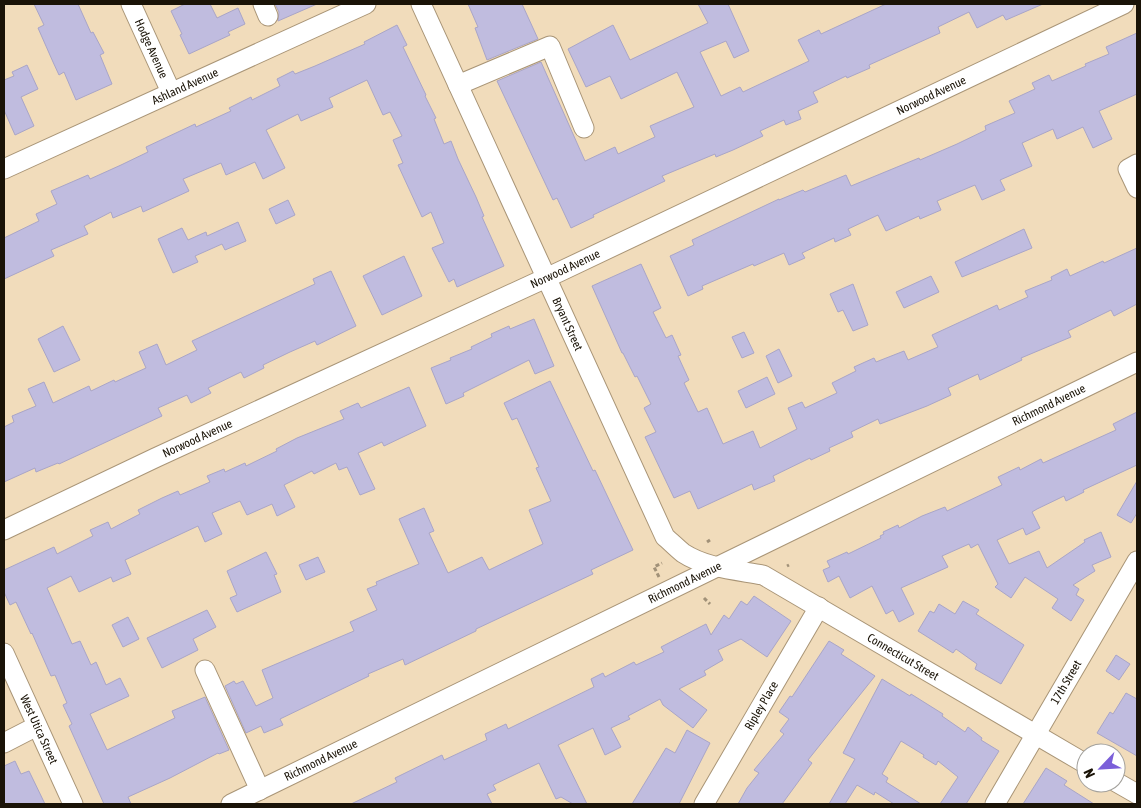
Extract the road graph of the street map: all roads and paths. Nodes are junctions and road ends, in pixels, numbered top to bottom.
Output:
1 (131, 4) edge
2 (366, 4) edge
3 (421, 4) edge
4 (1124, 4) edge
5 (458, 86) junction
6 (171, 92) junction
7 (584, 128) dead end
8 (1137, 164) edge
9 (4, 169) edge
10 (1137, 188) edge
11 (546, 278) junction
12 (1137, 362) edge
13 (4, 530) edge
14 (1137, 561) edge
15 (662, 563) dead end
16 (715, 566) junction
17 (658, 576) dead end
18 (704, 598) dead end
19 (710, 604) dead end
20 (819, 607) junction
21 (4, 654) edge
22 (205, 670) dead end
23 (37, 726) junction
24 (1036, 735) junction
25 (4, 742) edge
26 (1076, 758) edge
27 (1126, 788) edge
28 (260, 790) junction
29 (1137, 794) edge
30 (74, 804) edge
31 (232, 804) edge
32 (704, 804) edge
33 (996, 804) edge

1 - 6 street, Hodge Avenue
2 - 6 street, Ashland Avenue
3 - 5 street, Bryant Street
4 - 11 street, Norwood Avenue
5 - 7 street
5 - 11 street, Bryant Street
6 - 9 street, Ashland Avenue
8 - 10 street
11 - 13 street, Norwood Avenue
11 - 16 street, Bryant Street
12 - 16 street, Richmond Avenue
14 - 24 street, 17th Street
15 - 17 path
16 - 20 street, Connecticut Street
16 - 28 street, Richmond Avenue
18 - 19 path
20 - 24 street, Connecticut Street
20 - 32 street, Ripley Place
21 - 23 street, West Utica Street
22 - 28 street
23 - 25 street
23 - 30 street, West Utica Street
24 - 26 street, Connecticut Street
24 - 33 street, 17th Street
27 - 29 street
28 - 31 street, Richmond Avenue

